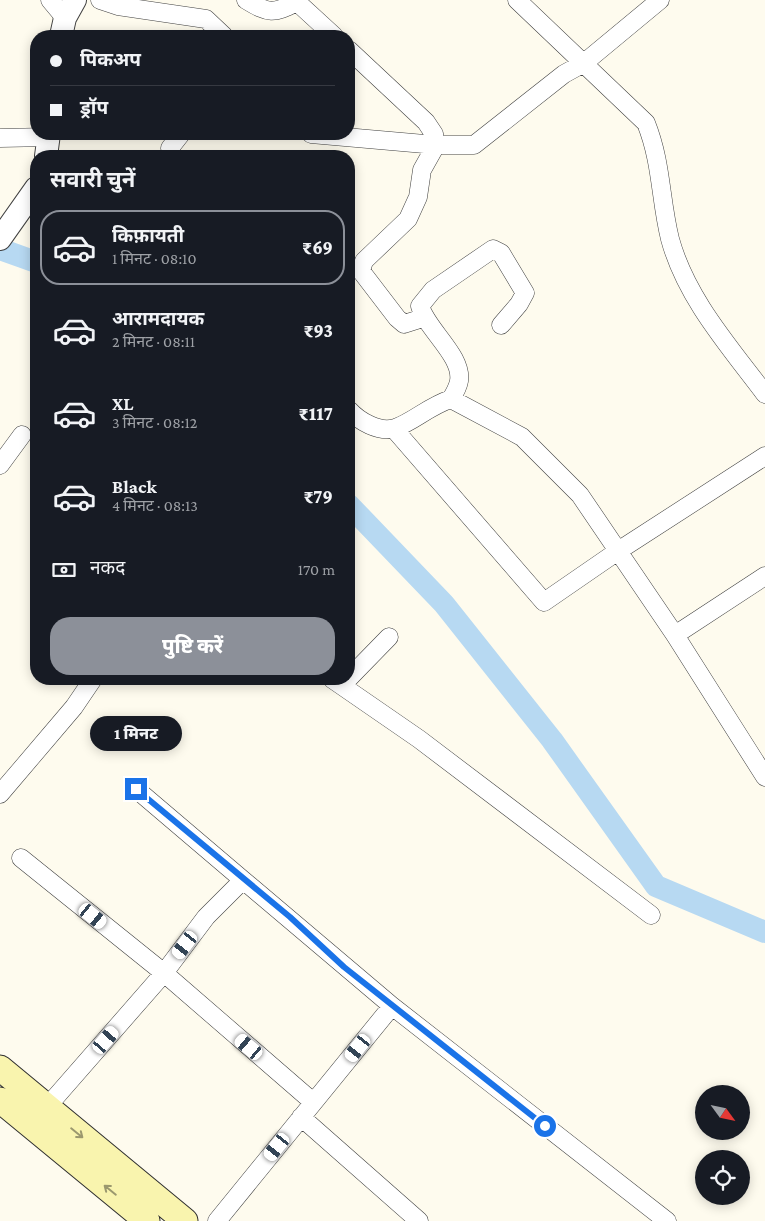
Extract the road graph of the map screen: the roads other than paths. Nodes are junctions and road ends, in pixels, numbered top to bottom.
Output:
1 (50, 0) edge
2 (100, 0) edge
3 (246, 0) edge
4 (517, 0) edge
5 (660, 0) edge
6 (300, 1) edge
7 (67, 18) edge
8 (218, 30) edge
9 (328, 30) edge
10 (355, 56) edge
11 (584, 63) junction
12 (0, 138) edge
13 (355, 138) edge
14 (176, 140) edge
15 (48, 142) edge
16 (436, 145) junction
17 (170, 148) dead end
18 (30, 196) edge
19 (0, 239) edge
20 (423, 318) junction
21 (501, 325) dead end
22 (762, 383) edge
23 (451, 399) junction
24 (355, 415) edge
25 (394, 429) junction
26 (22, 435) dead end
27 (765, 456) edge
28 (0, 465) edge
29 (618, 551) junction
30 (765, 577) edge
31 (675, 635) junction
32 (389, 637) dead end
33 (355, 669) edge
34 (89, 685) edge
35 (349, 685) edge
36 (765, 777) edge
37 (136, 789) dead end
38 (0, 794) edge
39 (21, 858) dead end
40 (243, 880) junction
41 (651, 915) dead end
42 (164, 974) junction
43 (392, 1006) junction
44 (0, 1068) edge
45 (0, 1100) edge
46 (313, 1102) junction
47 (46, 1108) junction
48 (301, 1117) junction
49 (147, 1221) edge
50 (185, 1221) edge
51 (217, 1221) edge
52 (419, 1221) edge
53 (667, 1221) edge

1 - 7 street
2 - 8 street
3 - 6 street
4 - 11 street
5 - 11 street
6 - 9 street
10 - 16 street
11 - 16 street
11 - 22 street
12 - 15 street
13 - 16 street
14 - 17 street
16 - 20 street
18 - 19 street
20 - 21 street
20 - 23 street
23 - 25 street
23 - 29 street
24 - 25 street
25 - 29 street
26 - 28 street
27 - 29 street
29 - 31 street
30 - 31 street
31 - 36 street
32 - 33 street
34 - 38 street
35 - 41 street
37 - 40 street
39 - 42 street
40 - 42 street
40 - 43 street
42 - 46 street
42 - 47 street
43 - 46 street
43 - 53 street
44 - 47 main road
49 -> 45 main road
46 - 48 street
47 -> 50 main road
48 - 51 street
48 - 52 street

